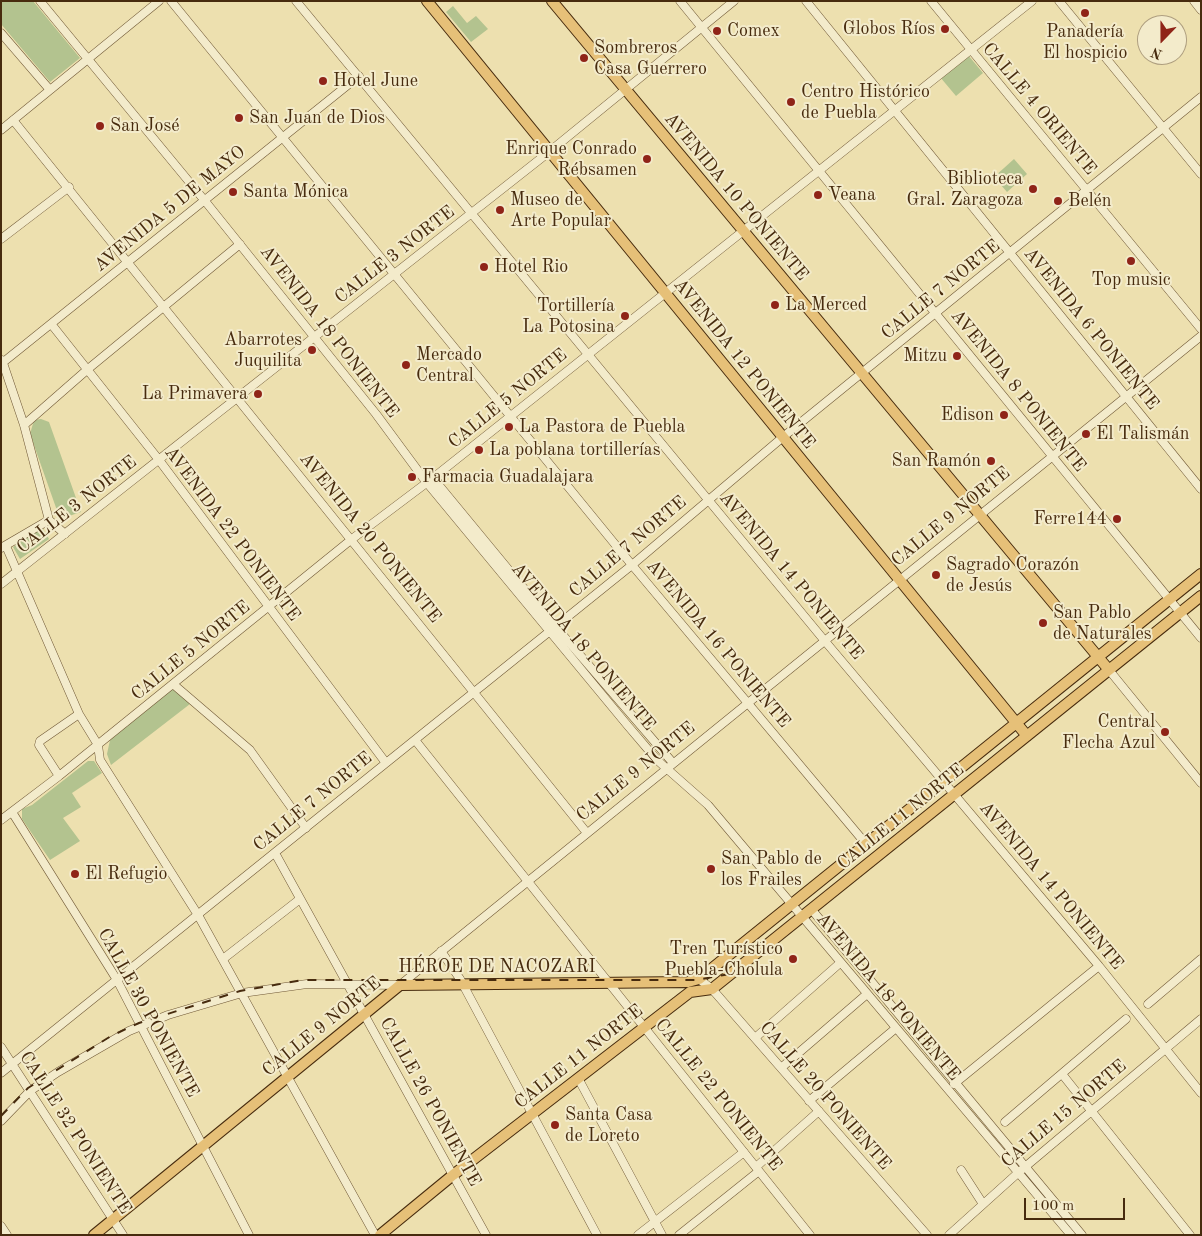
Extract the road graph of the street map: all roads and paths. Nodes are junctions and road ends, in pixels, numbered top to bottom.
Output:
1 (40, 1) edge
2 (159, 1) edge
3 (171, 1) edge
4 (296, 1) edge
5 (427, 1) edge
6 (552, 1) edge
7 (680, 1) edge
8 (734, 1) edge
9 (806, 1) edge
10 (931, 1) edge
11 (1032, 1) edge
12 (1059, 1) edge
13 (1194, 1) edge
14 (1201, 10) edge
15 (701, 28) junction
16 (1, 33) edge
17 (971, 51) junction
18 (88, 59) junction
19 (358, 76) junction
20 (50, 90) junction
21 (626, 90) junction
22 (1201, 97) edge
23 (895, 112) junction
24 (13, 120) junction
25 (1163, 128) junction
26 (1, 130) edge
27 (282, 137) junction
28 (549, 152) junction
29 (819, 172) junction
30 (1201, 174) edge
31 (69, 188) junction
32 (1086, 190) junction
33 (205, 201) junction
34 (473, 212) junction
35 (743, 232) junction
36 (1, 239) edge
37 (240, 244) junction
38 (1010, 253) junction
39 (129, 263) junction
40 (395, 274) junction
41 (665, 294) junction
42 (164, 307) junction
43 (935, 314) junction
44 (52, 325) junction
45 (1201, 329) edge
46 (1201, 336) edge
47 (314, 337) junction
48 (588, 355) junction
49 (2, 362) edge
50 (88, 369) junction
51 (861, 374) junction
52 (1126, 396) junction
53 (237, 397) junction
54 (510, 417) junction
55 (24, 426) junction
56 (783, 437) junction
57 (1052, 456) junction
58 (159, 460) junction
59 (430, 480) junction
60 (1201, 489) edge
61 (708, 499) junction
62 (979, 515) junction
63 (49, 520) junction
64 (65, 534) junction
65 (352, 539) junction
66 (4, 547) edge
67 (632, 565) junction
68 (18, 570) junction
69 (1201, 574) edge
70 (900, 579) junction
71 (1, 584) edge
72 (1201, 596) edge
73 (1169, 599) junction
74 (268, 608) junction
75 (1180, 613) junction
76 (552, 629) junction
77 (1201, 638) edge
78 (824, 640) junction
79 (1098, 657) junction
80 (1109, 670) junction
81 (594, 671) junction
82 (587, 677) junction
83 (173, 684) junction
84 (473, 693) junction
85 (617, 699) junction
86 (747, 702) junction
87 (610, 705) junction
88 (79, 714) junction
89 (635, 719) junction
90 (1016, 722) junction
91 (628, 726) junction
92 (1027, 736) junction
93 (652, 738) junction
94 (415, 740) junction
95 (98, 745) junction
96 (644, 745) junction
97 (386, 763) junction
98 (670, 766) junction
99 (59, 776) junction
100 (944, 781) junction
101 (1200, 781) edge
102 (955, 794) junction
103 (12, 812) junction
104 (1, 820) edge
105 (306, 828) junction
106 (587, 833) junction
107 (866, 844) junction
108 (275, 853) junction
109 (528, 881) junction
110 (300, 899) junction
111 (791, 905) junction
112 (812, 910) junction
113 (198, 915) junction
114 (802, 918) junction
115 (441, 951) junction
116 (223, 959) junction
117 (1201, 959) edge
118 (840, 963) junction
119 (1099, 966) junction
120 (699, 979) junction
121 (117, 980) junction
122 (347, 983) junction
123 (610, 983) junction
124 (462, 984) junction
125 (400, 985) junction
126 (712, 989) junction
127 (242, 993) junction
128 (867, 994) junction
129 (1148, 1004) dead end
130 (365, 1014) junction
131 (1201, 1018) edge
132 (1126, 1019) dead end
133 (140, 1026) junction
134 (644, 1026) junction
135 (896, 1028) junction
136 (755, 1038) junction
137 (1, 1047) edge
138 (1165, 1048) junction
139 (12, 1064) junction
140 (781, 1068) junction
141 (1, 1074) edge
142 (1062, 1074) junction
143 (288, 1075) junction
144 (578, 1078) junction
145 (954, 1084) junction
146 (30, 1092) junction
147 (1201, 1093) edge
148 (810, 1101) junction
149 (819, 1111) junction
150 (1091, 1111) junction
151 (531, 1115) junction
152 (1, 1121) edge
153 (1005, 1122) dead end
154 (203, 1145) junction
155 (744, 1152) junction
156 (1026, 1166) junction
157 (758, 1169) junction
158 (961, 1170) dead end
159 (1018, 1172) junction
160 (453, 1175) junction
161 (982, 1204) junction
162 (113, 1219) junction
163 (654, 1222) junction
164 (94, 1235) edge
165 (123, 1235) edge
166 (249, 1235) edge
167 (375, 1235) edge
168 (380, 1235) edge
169 (486, 1235) edge
170 (597, 1235) edge
171 (638, 1235) edge
172 (662, 1235) edge
173 (679, 1235) edge
174 (810, 1235) edge
175 (927, 1235) edge
176 (948, 1235) edge
177 (1071, 1235) edge
178 (1082, 1235) edge
179 (1190, 1235) edge

1 - 18 street, AVENIDA 18 PONIENTE
2 - 18 street
3 - 27 street, AVENIDA 16 PONIENTE
4 - 19 street, AVENIDA 14 PONIENTE
5 - 28 main road, AVENIDA 12 PONIENTE
6 - 21 main road, AVENIDA 10 PONIENTE
7 - 15 street, AVENIDA 8 PONIENTE
8 - 15 street, CALLE 3 NORTE
9 - 23 street, AVENIDA 6 PONIENTE
10 - 17 street, CALLE 4 ORIENTE
11 - 17 street, CALLE 5 NORTE
12 - 25 street
13 - 14 street
15 - 21 street, CALLE 3 NORTE
15 - 29 street, AVENIDA 8 PONIENTE
16 - 20 street
17 - 23 street, CALLE 5 NORTE
17 - 32 street, CALLE 4 ORIENTE
18 - 20 street
18 - 33 street, AVENIDA 18 PONIENTE
19 - 27 street, AVENIDA 5 DE MAYO
19 - 34 street, AVENIDA 14 PONIENTE
20 - 24 street
21 - 28 street, CALLE 3 NORTE
21 - 35 main road, AVENIDA 10 PONIENTE
22 - 25 street, CALLE 7 NORTE
23 - 29 street, CALLE 5 NORTE
23 - 38 street, AVENIDA 6 PONIENTE
24 - 26 street
24 - 31 street, AVENIDA 20 PONIENTE
25 - 30 street
25 - 32 street, CALLE 7 NORTE
27 - 33 street, AVENIDA 5 DE MAYO
27 - 40 street, AVENIDA 16 PONIENTE
28 - 34 street, CALLE 3 NORTE
28 - 41 main road, AVENIDA 12 PONIENTE
29 - 35 street, CALLE 5 NORTE
29 - 43 street, AVENIDA 8 PONIENTE
31 - 36 street
31 - 39 street, AVENIDA 20 PONIENTE
32 - 38 street, CALLE 7 NORTE
32 - 45 street, CALLE 4 ORIENTE
33 - 37 street, AVENIDA 18 PONIENTE
33 - 39 street, AVENIDA 5 DE MAYO
34 - 40 street, CALLE 3 NORTE
34 - 48 street, AVENIDA 14 PONIENTE
35 - 41 street, CALLE 5 NORTE
35 - 51 main road, AVENIDA 10 PONIENTE
37 - 42 street
37 - 47 street, AVENIDA 18 PONIENTE
38 - 43 street, CALLE 7 NORTE
38 - 52 street, AVENIDA 6 PONIENTE
39 - 42 street, AVENIDA 20 PONIENTE
39 - 44 street, AVENIDA 5 DE MAYO
40 - 47 street, CALLE 3 NORTE
40 - 54 street, AVENIDA 16 PONIENTE
41 - 48 street, CALLE 5 NORTE
41 - 56 main road, AVENIDA 12 PONIENTE
42 - 50 street
42 - 53 street, AVENIDA 20 PONIENTE
43 - 51 street, CALLE 7 NORTE
43 - 57 street, AVENIDA 8 PONIENTE
44 - 49 street, AVENIDA 5 DE MAYO
44 - 50 street, AVENIDA 22 PONIENTE
46 - 52 street, CALLE 9 NORTE
47 - 53 street, CALLE 3 NORTE
47 - 59 street, AVENIDA 18 PONIENTE
48 - 54 street, CALLE 5 NORTE
48 - 61 street, AVENIDA 14 PONIENTE
49 - 55 street
50 - 55 street
50 - 58 street, AVENIDA 22 PONIENTE
51 - 56 street, CALLE 7 NORTE
51 - 62 main road, AVENIDA 10 PONIENTE
52 - 57 street, CALLE 9 NORTE
52 - 60 street, AVENIDA 6 PONIENTE
53 - 58 street, CALLE 3 NORTE
53 - 65 street, AVENIDA 20 PONIENTE
54 - 59 street, CALLE 5 NORTE
54 - 67 street, AVENIDA 16 PONIENTE
55 - 63 street
56 - 61 street, CALLE 7 NORTE
56 - 70 main road, AVENIDA 12 PONIENTE
57 - 62 street, CALLE 9 NORTE
57 - 73 street, AVENIDA 8 PONIENTE
58 - 64 street, CALLE 3 NORTE
58 - 74 street, AVENIDA 22 PONIENTE
59 - 65 street, CALLE 5 NORTE
59 - 76 street, AVENIDA 18 PONIENTE
61 - 67 street, CALLE 7 NORTE
61 - 78 street, AVENIDA 14 PONIENTE
62 - 70 street, CALLE 9 NORTE
62 - 79 main road, AVENIDA 10 PONIENTE
63 - 64 street
63 - 66 street, CALLE 3 NORTE
64 - 68 street, CALLE 3 NORTE
65 - 74 street, CALLE 5 NORTE
65 - 84 street, AVENIDA 20 PONIENTE
66 - 68 street
67 - 76 street, CALLE 7 NORTE
67 - 86 street, AVENIDA 16 PONIENTE
68 - 71 street, CALLE 3 NORTE
68 - 88 street
69 - 73 main road, CALLE 11 NORTE
70 - 78 street, CALLE 9 NORTE
70 - 90 main road, AVENIDA 12 PONIENTE
72 - 75 main road, CALLE 11 NORTE
73 - 75 street, AVENIDA 8 PONIENTE
73 - 79 main road, CALLE 11 NORTE
74 - 83 street, CALLE 5 NORTE
74 - 97 street, AVENIDA 22 PONIENTE
75 - 77 street, AVENIDA 8 PONIENTE
75 - 80 main road, CALLE 11 NORTE
76 - 81 street, AVENIDA 18 PONIENTE
76 - 82 street, AVENIDA 18 PONIENTE
76 - 84 street, CALLE 7 NORTE
78 - 86 street, CALLE 9 NORTE
78 - 100 street, AVENIDA 14 PONIENTE
79 - 80 main road, AVENIDA 10 PONIENTE
79 - 90 main road, CALLE 11 NORTE
80 - 92 main road, CALLE 11 NORTE
80 - 101 street, AVENIDA 10 PONIENTE
81 - 82 street
81 - 85 street, AVENIDA 18 PONIENTE
82 - 87 street, AVENIDA 18 PONIENTE
83 - 95 street, CALLE 5 NORTE
83 - 105 street
84 - 94 street, CALLE 7 NORTE
84 - 106 street, AVENIDA 20 PONIENTE
85 - 87 street
85 - 89 street, AVENIDA 18 PONIENTE
86 - 98 street, CALLE 9 NORTE
86 - 107 street, AVENIDA 16 PONIENTE
87 - 91 street, AVENIDA 18 PONIENTE
88 - 95 street
88 - 99 street
89 - 91 street
89 - 93 street, AVENIDA 18 PONIENTE
90 - 92 main road, AVENIDA 12 PONIENTE
90 - 100 main road, CALLE 11 NORTE
91 - 96 street, AVENIDA 18 PONIENTE
92 - 102 main road, CALLE 11 NORTE
93 - 96 street
93 - 98 street, AVENIDA 18 PONIENTE
94 - 97 street, CALLE 7 NORTE
94 - 109 street, CALLE 22 PONIENTE
95 - 99 street, CALLE 5 NORTE
95 - 113 street
96 - 98 street, AVENIDA 18 PONIENTE
97 - 105 street, CALLE 7 NORTE
98 - 106 street, CALLE 9 NORTE
98 - 111 street, AVENIDA 18 PONIENTE
99 - 103 street, CALLE 5 NORTE
100 - 102 street, AVENIDA 14 PONIENTE
100 - 107 main road, CALLE 11 NORTE
102 - 112 main road, CALLE 11 NORTE
102 - 119 street, AVENIDA 14 PONIENTE
103 - 104 street, CALLE 5 NORTE
103 - 121 street, CALLE 30 PONIENTE
105 - 108 street, CALLE 7 NORTE
106 - 109 street, CALLE 9 NORTE
107 - 111 main road, CALLE 11 NORTE
108 - 110 street, CALLE 26 PONIENTE
108 - 113 street, CALLE 7 NORTE
109 - 115 street, CALLE 9 NORTE
109 - 123 street, CALLE 22 PONIENTE
110 - 116 street
110 - 122 street, CALLE 26 PONIENTE
111 - 114 street, AVENIDA 18 PONIENTE
111 - 120 main road, CALLE 11 NORTE
112 - 114 main road, CALLE 11 NORTE
112 - 145 street, AVENIDA 18 PONIENTE
113 - 116 street
113 - 121 street, CALLE 7 NORTE
114 - 118 street, AVENIDA 18 PONIENTE
114 - 126 main road, CALLE 11 NORTE
115 - 124 street
115 - 125 street, CALLE 9 NORTE
116 - 127 street
117 - 129 street
118 - 128 street, AVENIDA 18 PONIENTE
118 - 136 street
119 - 138 street, AVENIDA 14 PONIENTE
119 - 145 street
120 - 123 main road, HÉROE DE NACOZARI
120 - 126 street, CALLE 20 PONIENTE
121 - 133 street, CALLE 30 PONIENTE
121 - 139 street, CALLE 7 NORTE
122 - 125 street, HÉROE DE NACOZARI
122 - 127 street, HÉROE DE NACOZARI
122 - 130 street, CALLE 26 PONIENTE
123 - 124 main road, HÉROE DE NACOZARI
123 - 134 street, CALLE 22 PONIENTE
124 - 125 main road, HÉROE DE NACOZARI
124 - 151 street
125 - 130 main road, CALLE 9 NORTE
126 - 134 main road, CALLE 11 NORTE
126 - 136 street, CALLE 20 PONIENTE
127 - 133 street, HÉROE DE NACOZARI
127 - 143 street
128 - 135 street, AVENIDA 18 PONIENTE
128 - 140 street
130 - 143 main road, CALLE 9 NORTE
130 - 160 street, CALLE 26 PONIENTE
131 - 138 street, CALLE 15 NORTE
132 - 142 street
133 - 146 street, HÉROE DE NACOZARI
133 - 154 street, CALLE 30 PONIENTE
134 - 144 main road, CALLE 11 NORTE
134 - 155 street, CALLE 22 PONIENTE
135 - 148 street
135 - 159 street, AVENIDA 18 PONIENTE
136 - 140 street, CALLE 20 PONIENTE
137 - 139 street, CALLE 32 PONIENTE
138 - 147 street, AVENIDA 14 PONIENTE
138 - 150 street, CALLE 15 NORTE
139 - 141 street, CALLE 7 NORTE
139 - 146 street, CALLE 32 PONIENTE
140 - 148 street, CALLE 20 PONIENTE
142 - 150 street
142 - 153 street
143 - 154 main road, CALLE 9 NORTE
143 - 167 street
144 - 151 main road, CALLE 11 NORTE
144 - 163 street
145 - 156 street, AVENIDA 18 PONIENTE
146 - 152 street, HÉROE DE NACOZARI
146 - 162 street, CALLE 32 PONIENTE
148 - 149 street, CALLE 20 PONIENTE
149 - 157 street
149 - 175 street, CALLE 20 PONIENTE
150 - 156 street, CALLE 15 NORTE
150 - 179 street
151 - 160 main road, CALLE 11 NORTE
151 - 170 street
154 - 162 main road, CALLE 9 NORTE
154 - 166 street, CALLE 30 PONIENTE
155 - 157 street, CALLE 22 PONIENTE
155 - 163 street
156 - 159 street, CALLE 15 NORTE
156 - 178 street, AVENIDA 18 PONIENTE
157 - 173 street
157 - 174 street, CALLE 22 PONIENTE
158 - 161 street
159 - 161 street, CALLE 15 NORTE
159 - 177 street, AVENIDA 18 PONIENTE
160 - 168 main road, CALLE 11 NORTE
160 - 169 street, CALLE 26 PONIENTE
161 - 176 street, CALLE 15 NORTE
162 - 164 main road, CALLE 9 NORTE
162 - 165 street, CALLE 32 PONIENTE
163 - 171 street
163 - 172 street

